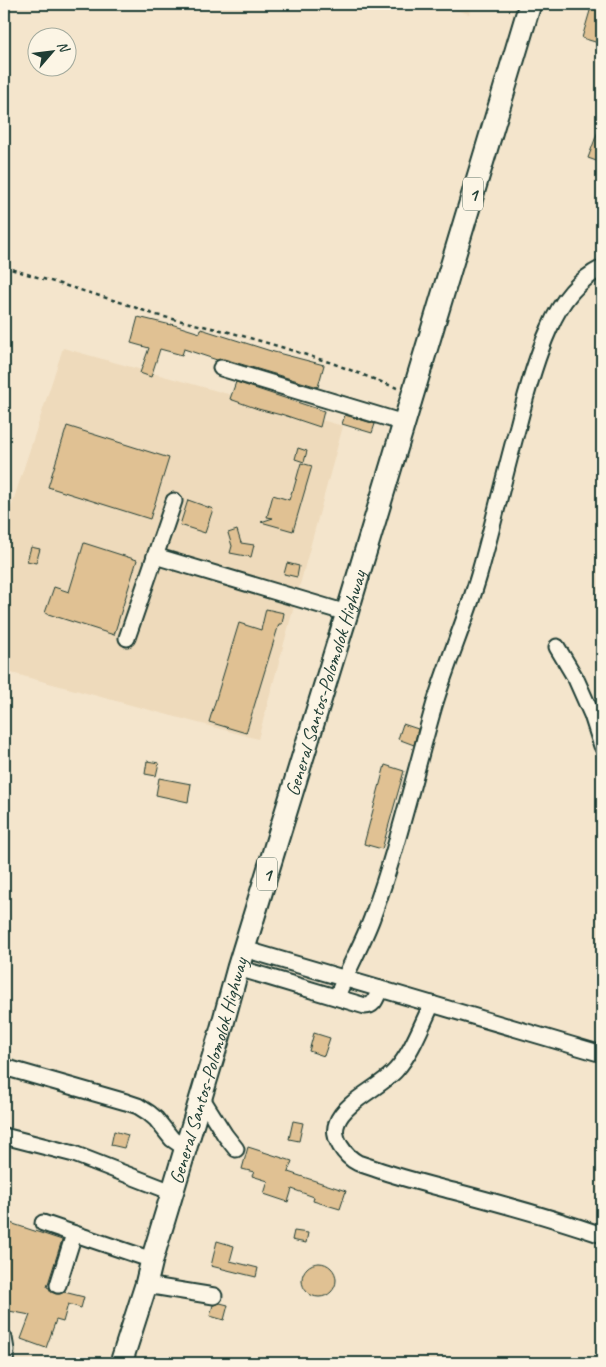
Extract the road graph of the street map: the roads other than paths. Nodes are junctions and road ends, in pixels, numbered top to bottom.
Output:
1 (530, 4) edge
2 (602, 268) edge
3 (221, 368) dead end
4 (404, 423) junction
5 (174, 501) dead end
6 (155, 556) junction
7 (347, 613) junction
8 (128, 638) dead end
9 (557, 647) dead end
10 (602, 746) edge
11 (241, 959) junction
12 (289, 962) junction
13 (318, 970) junction
14 (344, 978) junction
15 (283, 982) junction
16 (380, 988) junction
17 (312, 990) junction
18 (337, 998) junction
19 (432, 1004) junction
20 (602, 1054) edge
21 (4, 1067) edge
22 (201, 1097) junction
23 (4, 1136) edge
24 (185, 1148) junction
25 (236, 1149) dead end
26 (172, 1192) junction
27 (44, 1223) dead end
28 (74, 1234) junction
29 (602, 1235) edge
30 (152, 1260) junction
31 (58, 1285) dead end
32 (146, 1285) junction
33 (214, 1296) dead end
34 (4, 1338) edge
35 (5, 1363) edge
36 (121, 1363) edge

1 - 4 highway, General Santos-Polomolok Highway / 1
2 - 14 street
3 - 4 street
4 - 7 highway, General Santos-Polomolok Highway / 1
5 - 6 street
6 - 7 street
6 - 8 street
7 - 11 highway, General Santos-Polomolok Highway / 1
9 - 10 street
11 - 12 street
11 - 15 street
11 - 22 highway, General Santos-Polomolok Highway / 1
12 - 13 street
12 - 15 street
13 - 14 street
13 - 17 street
14 - 16 street
14 - 18 street
15 - 17 street
16 - 18 street
16 - 19 street
17 - 18 street
19 - 20 street
19 - 29 street
21 - 24 street
22 - 24 highway, General Santos-Polomolok Highway / 1
22 - 25 street
23 - 26 street
24 - 26 highway, General Santos-Polomolok Highway / 1
26 - 30 highway, General Santos-Polomolok Highway / 1
27 - 28 street
28 - 30 street
28 - 31 street
30 - 32 highway, General Santos-Polomolok Highway / 1
32 - 33 street
32 - 36 highway, General Santos-Polomolok Highway / 1
34 - 35 street

